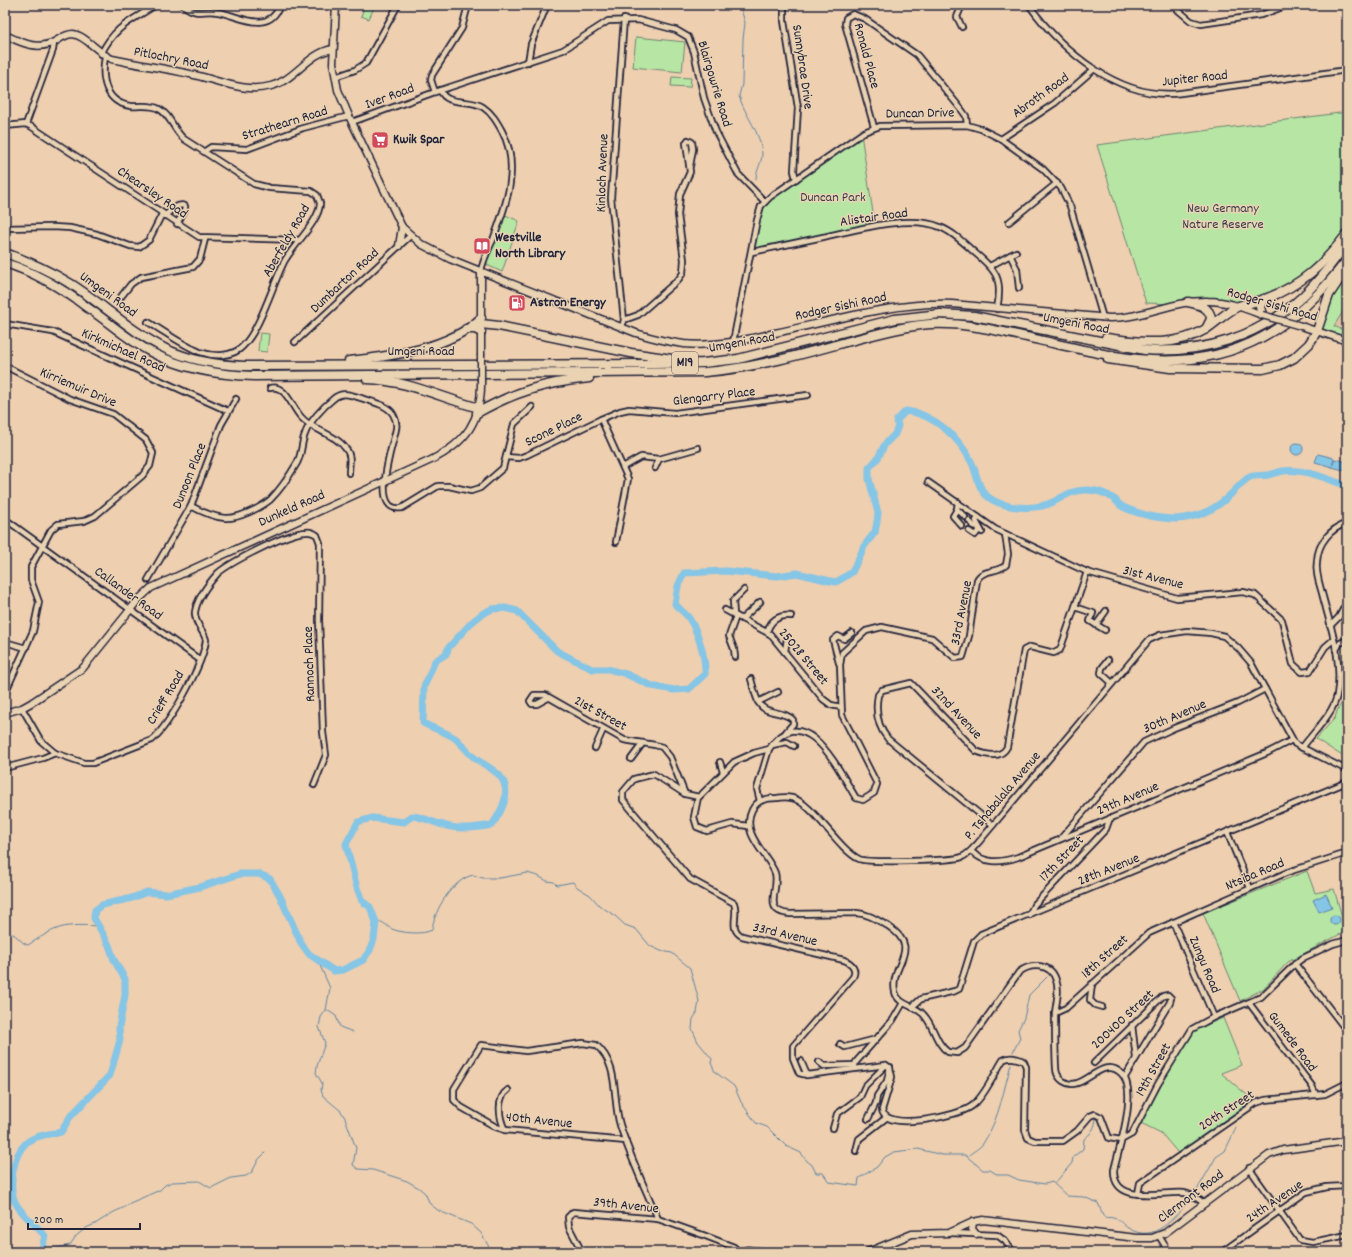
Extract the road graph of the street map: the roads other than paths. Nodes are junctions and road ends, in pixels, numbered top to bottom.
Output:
1 (156, 5) edge
2 (183, 5) edge
3 (280, 5) edge
4 (336, 5) edge
5 (398, 5) edge
6 (468, 5) edge
7 (547, 5) edge
8 (784, 5) edge
9 (962, 5) edge
10 (1029, 5) edge
11 (1172, 5) edge
12 (1288, 5) edge
13 (624, 20) junction
14 (962, 27) dead end
15 (5, 35) edge
16 (54, 42) junction
17 (332, 48) junction
18 (103, 56) junction
19 (528, 62) junction
20 (1093, 70) junction
21 (1347, 70) edge
22 (335, 77) junction
23 (440, 90) junction
24 (435, 92) junction
25 (350, 119) junction
26 (26, 124) junction
27 (967, 125) junction
28 (5, 126) edge
29 (874, 127) junction
30 (1001, 139) junction
31 (686, 144) dead end
32 (205, 151) junction
33 (796, 180) junction
34 (1057, 183) junction
35 (765, 202) junction
36 (164, 215) junction
37 (1010, 222) dead end
38 (177, 224) junction
39 (402, 227) junction
40 (5, 228) edge
41 (1347, 234) edge
42 (410, 236) junction
43 (205, 239) junction
44 (299, 240) junction
45 (1347, 243) edge
46 (399, 246) junction
47 (752, 252) junction
48 (1016, 252) dead end
49 (5, 253) edge
50 (1010, 255) junction
51 (1347, 260) edge
52 (5, 263) edge
53 (990, 266) junction
54 (1347, 267) edge
55 (481, 271) junction
56 (1019, 288) dead end
57 (120, 298) dead end
58 (1264, 299) junction
59 (1188, 302) junction
60 (1238, 306) junction
61 (997, 309) junction
62 (1262, 315) junction
63 (1103, 318) junction
64 (624, 320) junction
65 (148, 322) dead end
66 (5, 324) edge
67 (481, 325) junction
68 (1020, 326) junction
69 (622, 327) junction
70 (466, 329) junction
71 (1206, 329) junction
72 (1317, 331) junction
73 (295, 342) dead end
74 (733, 342) junction
75 (1347, 342) edge
76 (1051, 343) junction
77 (703, 363) junction
78 (5, 366) edge
79 (300, 366) junction
80 (658, 374) junction
81 (268, 376) junction
82 (270, 388) dead end
83 (808, 395) dead end
84 (236, 399) dead end
85 (532, 407) dead end
86 (479, 408) junction
87 (228, 411) junction
88 (601, 419) junction
89 (310, 425) junction
90 (698, 448) dead end
91 (506, 457) junction
92 (659, 459) junction
93 (623, 467) junction
94 (655, 468) dead end
95 (348, 473) dead end
96 (385, 481) junction
97 (928, 482) dead end
98 (958, 502) junction
99 (191, 506) junction
100 (957, 509) junction
101 (978, 516) junction
102 (5, 519) edge
103 (1347, 523) edge
104 (962, 526) dead end
105 (980, 529) junction
106 (969, 531) dead end
107 (1005, 534) junction
108 (319, 539) joint
109 (616, 542) dead end
110 (42, 546) junction
111 (1087, 572) junction
112 (148, 580) dead end
113 (744, 590) dead end
114 (760, 602) dead end
115 (1347, 602) edge
116 (1075, 606) junction
117 (130, 609) junction
118 (725, 610) dead end
119 (1106, 611) dead end
120 (735, 615) junction
121 (791, 616) dead end
122 (742, 619) junction
123 (1096, 625) junction
124 (1330, 626) junction
125 (1105, 630) dead end
126 (767, 632) junction
127 (852, 633) dead end
128 (787, 638) dead end
129 (1333, 640) junction
130 (1347, 640) edge
131 (5, 642) edge
132 (26, 648) junction
133 (1336, 650) junction
134 (785, 652) junction
135 (735, 657) dead end
136 (200, 660) junction
137 (1108, 660) dead end
138 (840, 665) junction
139 (751, 679) dead end
140 (1112, 683) junction
141 (1265, 689) junction
142 (778, 692) dead end
143 (5, 693) edge
144 (548, 698) dead end
145 (758, 702) junction
146 (841, 707) junction
147 (22, 708) junction
148 (5, 713) edge
149 (603, 730) junction
150 (786, 732) junction
151 (1292, 740) junction
152 (644, 743) junction
153 (794, 746) dead end
154 (770, 747) junction
155 (595, 748) dead end
156 (1302, 748) junction
157 (55, 752) junction
158 (631, 759) dead end
159 (720, 762) dead end
160 (5, 768) edge
161 (1347, 770) edge
162 (723, 772) junction
163 (1347, 782) edge
164 (314, 785) dead end
165 (685, 794) junction
166 (698, 797) junction
167 (760, 801) junction
168 (1110, 818) junction
169 (993, 825) junction
170 (749, 826) junction
171 (1227, 832) junction
172 (1061, 838) junction
173 (971, 852) junction
174 (1347, 853) edge
175 (1250, 888) junction
176 (1029, 915) junction
177 (1173, 922) junction
178 (1347, 940) edge
179 (1295, 964) junction
180 (1092, 984) junction
181 (903, 1003) junction
182 (1249, 1003) junction
183 (912, 1007) junction
184 (1102, 1007) dead end
185 (1055, 1013) junction
186 (1214, 1017) junction
187 (1132, 1025) junction
188 (1347, 1031) edge
189 (878, 1039) junction
190 (840, 1044) dead end
191 (1136, 1058) junction
192 (802, 1061) dead end
193 (819, 1062) dead end
194 (1094, 1063) dead end
195 (888, 1066) junction
196 (854, 1067) junction
197 (807, 1075) junction
198 (1125, 1077) junction
199 (1347, 1083) edge
200 (508, 1090) dead end
201 (1316, 1095) junction
202 (886, 1118) junction
203 (868, 1120) dead end
204 (833, 1128) dead end
205 (505, 1130) junction
206 (1121, 1140) junction
207 (626, 1141) junction
208 (1347, 1141) edge
209 (856, 1151) dead end
210 (1249, 1168) junction
211 (1347, 1186) edge
212 (1138, 1194) junction
213 (1204, 1203) junction
214 (1279, 1212) junction
215 (658, 1219) junction
216 (973, 1222) junction
217 (949, 1233) junction
218 (976, 1234) junction
219 (1347, 1235) edge
220 (1159, 1236) junction
221 (582, 1252) edge
222 (739, 1252) edge
223 (768, 1252) edge
224 (868, 1252) edge
225 (1013, 1252) edge
226 (1169, 1252) edge
227 (1222, 1252) edge

1 - 18 street, Aberfeldy Road
2 - 3 street
4 - 17 street, Rodger Sishi Road
5 - 22 street
6 - 24 street
7 - 19 street
8 - 33 street, Sunnybrae Drive
9 - 14 street
10 - 20 street, Jupiter Road
11 - 12 street
13 - 19 street, Blairgowrie Road
13 - 35 street, Blairgowrie Road
13 - 64 street, Kinloch Avenue
15 - 16 street, Pitlochry Road
16 - 18 street, Pitlochry Road
16 - 26 street
17 - 18 street, Pitlochry Road
17 - 22 street, Rodger Sishi Road
18 - 32 street, Aberfeldy Road
19 - 23 street, Blairgowrie Road
20 - 21 street, Jupiter Road
20 - 30 street, Abroth Road
22 - 25 street, Rodger Sishi Road
23 - 24 street, Blairgowrie Road
23 - 55 street
24 - 25 street, Iver Road
25 - 32 street, Strathearn Road
25 - 39 street, Rodger Sishi Road
26 - 28 street
26 - 36 street, Chearsley Road
27 - 29 street, Duncan Drive
27 - 29 street, Ronald Place
27 - 30 street, Duncan Drive
29 - 33 street, Duncan Drive
30 - 34 street, Duncan Drive
31 - 64 street
32 - 44 street, Aberfeldy Road
33 - 35 street, Duncan Drive
34 - 37 street
34 - 63 street, Duncan Drive
35 - 47 street
36 - 38 street, Chearsley Road
36 - 38 street
36 - 40 street
38 - 43 street, Chearsley Road
39 - 42 street, Rodger Sishi Road
39 - 46 street
41 - 58 highway
42 - 46 street, Dumbarton Road
42 - 55 street, Rodger Sishi Road
43 - 44 street, Chearsley Road
43 - 57 street
44 - 65 street, Aberfeldy Road
45 - 68 highway, Umgeni Road / M19
46 - 73 street, Dumbarton Road
47 - 53 street, Alistair Road
47 - 74 street
48 - 50 street
49 - 79 highway, Umgeni Road / M19
50 - 53 street
50 - 56 street
51 - 76 highway, Umgeni Road / M19
52 - 81 highway, Umgeni Road / M19
53 - 61 street, Alistair Road
54 - 72 highway
55 - 67 street, Dunkeld Road
55 - 69 street, Rodger Sishi Road
58 - 60 highway
58 - 62 highway
59 - 60 street, Rodger Sishi Road
59 - 63 street, Rodger Sishi Road
59 - 71 highway
60 - 62 street, Rodger Sishi Road
60 - 71 highway
61 - 63 street, Rodger Sishi Road
61 - 74 street, Rodger Sishi Road
62 - 72 street, Rodger Sishi Road, bridge
64 - 69 street, Kinloch Avenue
66 - 87 street, Kirkmichael Road
67 - 70 highway
67 - 70 highway
67 - 77 highway
67 - 86 street, Dunkeld Road, bridge
68 - 71 highway
68 - 77 highway, Umgeni Road / M19
69 - 74 street, Rodger Sishi Road
70 - 79 highway
72 - 75 street, Rodger Sishi Road
72 - 76 highway
76 - 80 highway, Umgeni Road / M19
77 - 79 highway, Umgeni Road / M19
78 - 110 street, Kirriemuir Drive
80 - 81 highway, Umgeni Road / M19
80 - 86 highway
81 - 86 highway
82 - 89 street
83 - 88 street, Glengarry Place
84 - 87 street, Dunoon Place
85 - 91 street
86 - 96 street, Dunkeld Road
87 - 99 street, Dunoon Place
88 - 91 street, Scone Place
88 - 93 street, Scone Place
89 - 95 street
89 - 96 street
89 - 99 street
90 - 92 street
91 - 96 street
92 - 93 street
92 - 94 street
93 - 109 street, Scone Place
96 - 117 street, Dunkeld Road
97 - 98 street, 31st Avenue
98 - 100 street
98 - 101 street, 31st Avenue
99 - 112 street, Dunoon Place
100 - 104 street
100 - 105 street
101 - 105 street
101 - 107 street, 31st Avenue
102 - 110 street, Callander Road
103 - 124 street
105 - 106 street
107 - 111 street, 31st Avenue
107 - 138 street, 33rd Avenue
108 - 136 street, Crieff Road
108 - 164 street, Rannoch Place
110 - 117 street, Callander Road
110 - 132 street, Kirriemuir Drive
111 - 116 street, 32nd Avenue
111 - 129 street, 31st Avenue
113 - 120 street
114 - 122 street
115 - 124 street
116 - 123 street
116 - 169 street, 32nd Avenue
117 - 136 street, Callander Road
117 - 147 street, Dunkeld Road
118 - 120 street, 25028 Street
119 - 123 street
120 - 122 street, 25028 Street
120 - 135 street
121 - 126 street
122 - 126 street, 25028 Street
123 - 125 street
124 - 129 street
126 - 134 street, 25028 Street
127 - 138 street
128 - 134 street
129 - 133 street
130 - 133 street
131 - 132 street
132 - 143 street, Kirriemuir Drive
133 - 156 street
134 - 146 street, 25028 Street
136 - 157 street, Crieff Road
137 - 140 street
138 - 146 street, 33rd Avenue
139 - 145 street
140 - 141 street, P. Tshabalala Avenue
140 - 169 street, P. Tshabalala Avenue
141 - 151 street, P. Tshabalala Avenue
141 - 172 street, 30th Avenue
142 - 145 street
144 - 149 street, 21st Street
145 - 150 street
146 - 150 street, 33rd Avenue
147 - 148 street, Dunkeld Road
147 - 157 street
149 - 152 street, 21st Street
149 - 155 street
150 - 154 street
151 - 156 street, P. Tshabalala Avenue
151 - 168 street, 29th Avenue
152 - 158 street
152 - 165 street, 21st Street
153 - 154 street
154 - 162 street
154 - 167 street
156 - 161 street, P. Tshabalala Avenue
157 - 160 street
159 - 162 street
162 - 166 street
163 - 171 street, 28th Avenue
165 - 166 street, 33rd Avenue
165 - 197 street, 33rd Avenue
166 - 170 street
167 - 170 street
167 - 173 street, P. Tshabalala Avenue
168 - 172 street, 29th Avenue
168 - 176 street, 17th Street
169 - 173 street, P. Tshabalala Avenue
170 - 181 street
171 - 175 street
171 - 176 street, 28th Avenue
172 - 173 street, 29th Avenue
174 - 175 street, Ntsiba Road
175 - 177 street, Ntsiba Road
176 - 183 street, 28th Avenue
177 - 180 street, 18th Street
177 - 186 street, Zungu Road
178 - 179 street, 19th Street
179 - 182 street, 19th Street
179 - 188 street
180 - 184 street
180 - 185 street, 18th Street
181 - 183 street
181 - 189 street
182 - 186 street, 19th Street
182 - 201 street, Gumede Road
183 - 185 street
185 - 198 street
186 - 206 street, 19th Street
187 - 191 street
187 - 191 street, 200400 Street
187 - 194 street, 200400 Street
189 - 190 street
189 - 196 street
191 - 198 street, 200400 Street
192 - 197 street
193 - 196 street
195 - 196 street
195 - 202 street
195 - 203 street
195 - 204 street
196 - 197 street
198 - 206 street
199 - 201 street, 20th Street
200 - 205 street
201 - 212 street, 20th Street
202 - 206 street
202 - 209 street
205 - 207 street, 40th Avenue
205 - 207 street, 40th Avenue
206 - 212 street
207 - 215 street, 40th Avenue
208 - 210 street, Clermont Road
210 - 213 street, Clermont Road
210 - 214 street
211 - 214 street, 24th Avenue
212 - 213 street
213 - 220 street, Clermont Road
214 - 219 street
214 - 227 street, 24th Avenue
215 - 221 street, 39th Avenue
215 - 222 street, 39th Avenue
216 - 217 street, Clermont Road
216 - 218 street
216 - 220 street, Clermont Road
217 - 218 street, Clermont Road
217 - 224 street, Clermont Road
218 - 225 street, Clermont Road
220 - 226 street
222 - 223 street

